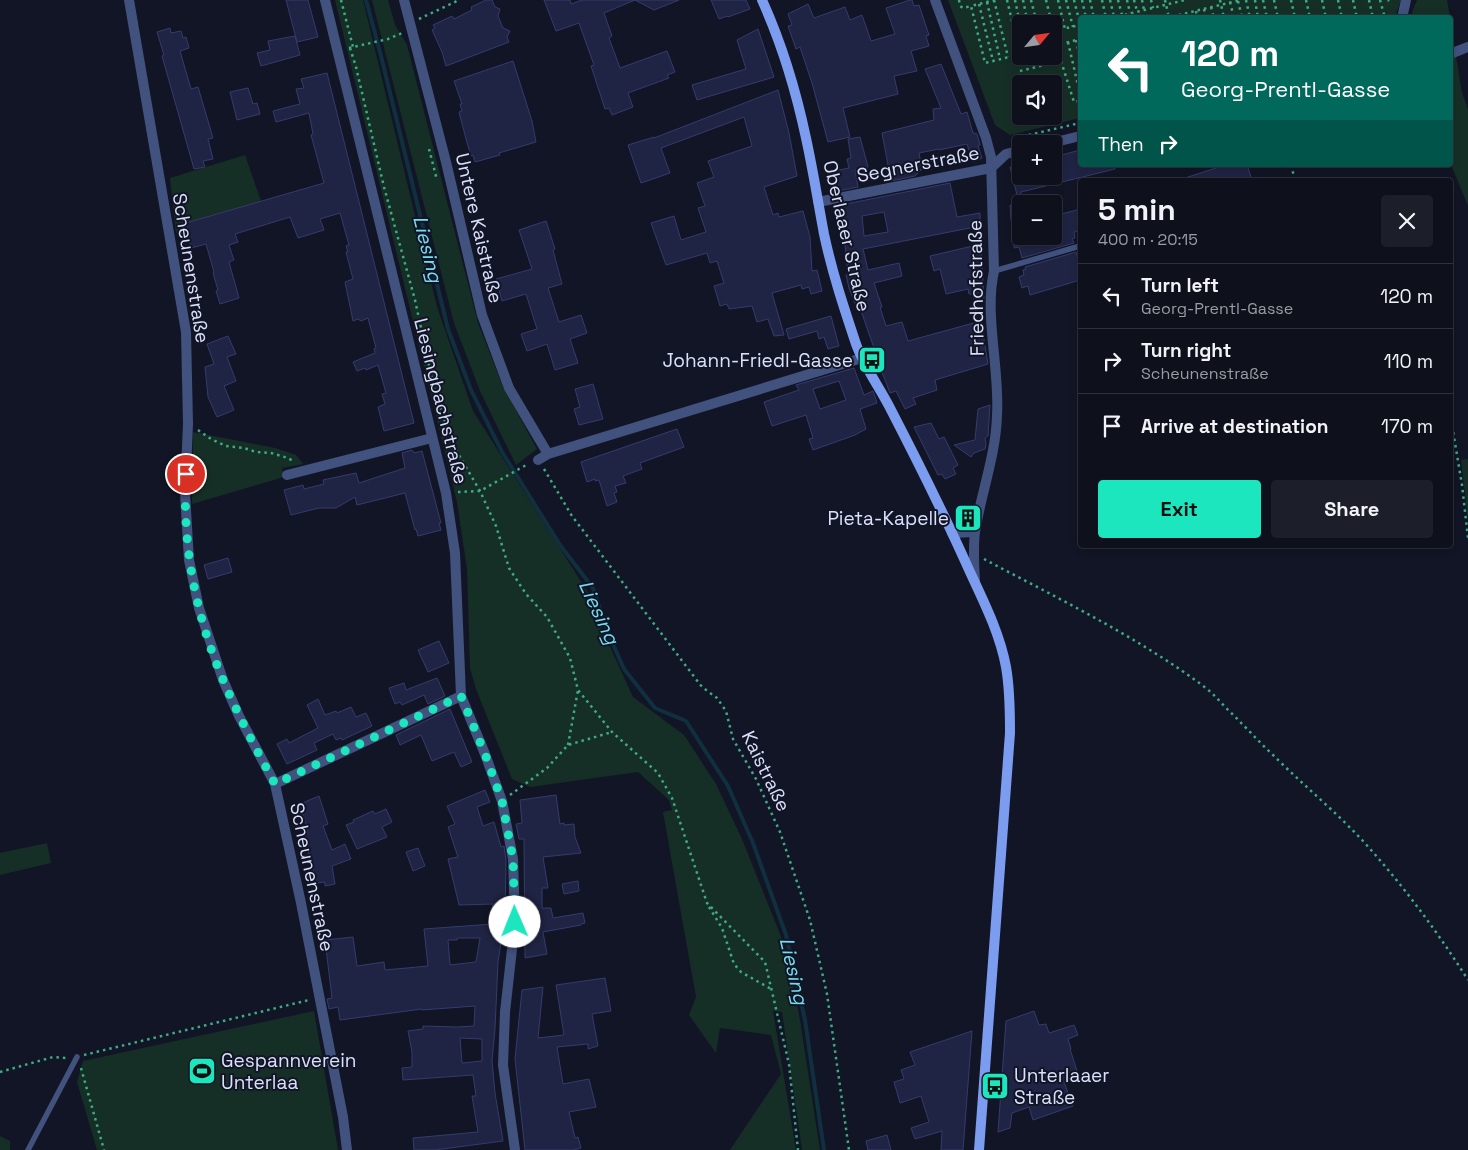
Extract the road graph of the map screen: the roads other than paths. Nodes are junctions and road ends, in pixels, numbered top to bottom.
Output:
1 (129, 0) edge
2 (325, 0) edge
3 (404, 0) edge
4 (762, 0) edge
5 (767, 0) edge
6 (935, 0) edge
7 (1406, 0) edge
8 (1404, 15) edge
9 (771, 20) junction
10 (1468, 47) edge
11 (1453, 53) edge
12 (1078, 136) edge
13 (1062, 140) edge
14 (1012, 152) edge
15 (991, 168) junction
16 (818, 202) junction
17 (1078, 247) edge
18 (994, 271) junction
19 (862, 358) junction
20 (432, 438) junction
21 (548, 454) junction
22 (535, 461) road end
23 (286, 475) dead end
24 (952, 532) junction
25 (975, 532) junction
26 (975, 582) junction
27 (461, 696) junction
28 (275, 784) junction
29 (78, 1057) road end
30 (28, 1150) edge
31 (347, 1150) edge
32 (515, 1150) edge
33 (979, 1150) edge

1 - 28 street, Scheunenstraße
2 - 20 street, Liesingbachstraße
3 - 21 street, Untere Kaistraße
4 - 9 main road
5 - 9 main road
6 - 15 street, Friedhofstraße
7 - 8 street
9 - 16 main road, Oberlaaer Straße
10 - 11 street
12 - 13 street
14 - 15 street, Segnerstraße
15 - 16 street, Segnerstraße
15 - 18 street, Friedhofstraße
16 - 19 main road, Oberlaaer Straße
17 - 18 lane
18 - 25 street, Friedhofstraße
19 - 21 street
19 - 24 main road, Oberlaaer Straße
20 - 23 street
20 - 27 street, Liesingbachstraße
21 - 22 street
24 - 25 street
24 - 26 main road
25 - 26 street, Friedhofstraße
26 - 33 main road
27 - 28 street
27 - 32 street, Liesingbachstraße
28 - 31 street, Scheunenstraße
29 - 30 lane

